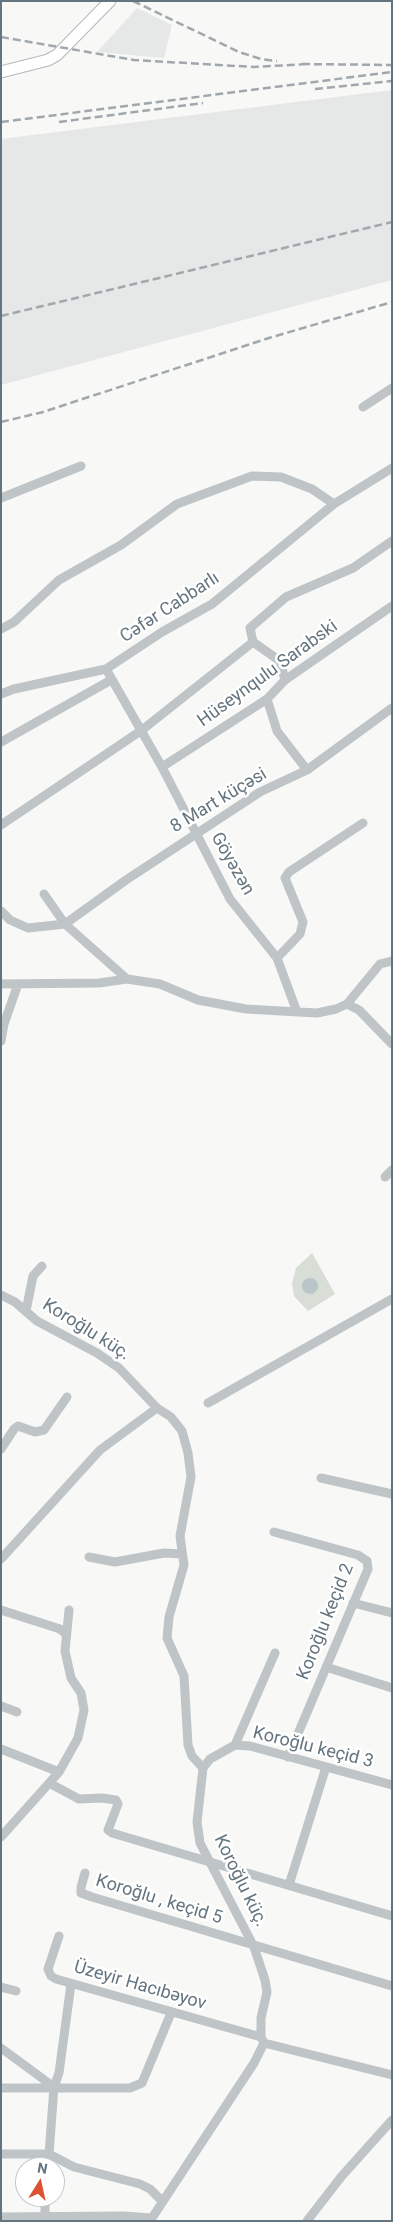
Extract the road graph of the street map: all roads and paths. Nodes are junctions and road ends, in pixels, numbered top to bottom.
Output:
1 (110, 1) edge
2 (1, 72) edge
3 (392, 388) edge
4 (363, 407) dead end
5 (80, 466) dead end
6 (392, 468) edge
7 (1, 498) edge
8 (334, 504) junction
9 (392, 541) edge
10 (392, 606) edge
11 (1, 629) edge
12 (253, 642) junction
13 (106, 669) junction
14 (111, 680) junction
15 (285, 680) junction
16 (1, 694) edge
17 (267, 700) junction
18 (392, 708) edge
19 (142, 730) junction
20 (1, 742) edge
21 (162, 767) junction
22 (307, 770) junction
23 (362, 823) dead end
24 (1, 825) edge
25 (196, 834) junction
26 (44, 894) dead end
27 (1, 911) edge
28 (64, 924) junction
29 (276, 958) junction
30 (392, 961) edge
31 (127, 979) junction
32 (1, 984) edge
33 (18, 984) junction
34 (347, 1004) junction
35 (296, 1012) junction
36 (1, 1041) edge
37 (392, 1044) edge
38 (42, 1266) dead end
39 (1, 1295) edge
40 (392, 1299) edge
41 (26, 1311) junction
42 (67, 1396) dead end
43 (208, 1403) dead end
44 (157, 1408) junction
45 (1, 1449) edge
46 (321, 1478) dead end
47 (392, 1494) edge
48 (274, 1532) dead end
49 (182, 1554) junction
50 (89, 1556) dead end
51 (1, 1559) edge
52 (353, 1603) junction
53 (1, 1610) edge
54 (69, 1610) dead end
55 (392, 1613) edge
56 (66, 1634) junction
57 (275, 1653) dead end
58 (326, 1667) junction
59 (392, 1688) edge
60 (1, 1706) edge
61 (17, 1712) dead end
62 (235, 1745) junction
63 (1, 1749) edge
64 (288, 1757) junction
65 (326, 1767) junction
66 (203, 1768) junction
67 (59, 1772) junction
68 (49, 1783) junction
69 (392, 1785) edge
70 (1, 1836) edge
71 (209, 1862) junction
72 (85, 1873) dead end
73 (289, 1885) junction
74 (392, 1916) edge
75 (59, 1936) dead end
76 (254, 1946) junction
77 (71, 1984) junction
78 (392, 1986) edge
79 (1, 1987) edge
80 (16, 1991) dead end
81 (171, 2013) junction
82 (262, 2040) junction
83 (1, 2048) edge
84 (392, 2075) edge
85 (54, 2087) junction
86 (1, 2088) edge
87 (392, 2120) edge
88 (1, 2154) edge
89 (49, 2154) junction
90 (162, 2201) junction
91 (1, 2217) edge
92 (45, 2219) edge
93 (151, 2219) edge
94 (307, 2221) edge

1 - 2 main road
3 - 4 street
5 - 7 street
6 - 8 street, Cəfər Cabbarlı
8 - 11 street
8 - 13 street, Cəfər Cabbarlı
9 - 12 street
10 - 15 street, Hüseynqulu Sarabski
12 - 15 street
12 - 19 street
13 - 14 street, Göyəzən
13 - 16 street, Cəfər Cabbarlı
14 - 19 street, Göyəzən
14 - 20 street
15 - 17 street, Hüseynqulu Sarabski
17 - 21 street, Hüseynqulu Sarabski
17 - 22 street
18 - 22 street, 8 Mart küçəsi
19 - 21 street, Göyəzən
19 - 24 street
21 - 25 street, Göyəzən
22 - 25 street, 8 Mart küçəsi
23 - 29 street
25 - 28 street, 8 Mart küçəsi
25 - 29 street, Göyəzən
26 - 28 street
27 - 28 street, 8 Mart küçəsi
28 - 31 street
29 - 35 street, Göyəzən
30 - 34 street
31 - 33 street
31 - 35 street
32 - 33 street
33 - 36 street
34 - 35 street
34 - 37 street
38 - 41 street
39 - 41 street, Koroğlu küç.
40 - 43 street
41 - 44 street, Koroğlu küç.
42 - 45 street
44 - 49 street, Koroğlu küç.
44 - 51 street
46 - 47 street
48 - 52 street, Koroğlu keçid 2
49 - 50 street
49 - 66 street, Koroğlu küç.
52 - 55 street
52 - 58 street, Koroğlu keçid 2
53 - 56 street
54 - 56 street
56 - 67 street
57 - 62 street
58 - 59 street
58 - 64 street, Koroğlu keçid 2
60 - 61 street
62 - 64 street, Koroğlu keçid 3
62 - 66 street, Koroğlu keçid 3
63 - 67 street
64 - 65 street, Koroğlu keçid 3
65 - 69 street, Koroğlu keçid 3
65 - 73 street
66 - 71 street, Koroğlu küç.
67 - 68 street
68 - 70 street
68 - 71 street
71 - 73 street
71 - 76 street, Koroğlu küç.
72 - 76 street, Koroğlu , keçid 5
73 - 74 street
75 - 77 street, Üzeyir Hacıbəyov
76 - 78 street, Koroğlu , keçid 5
76 - 82 street, Koroğlu küç.
77 - 81 street, Üzeyir Hacıbəyov
77 - 85 street
79 - 80 street
81 - 82 street, Üzeyir Hacıbəyov
81 - 85 street
82 - 84 street, Üzeyir Hacıbəyov
82 - 90 street, Koroğlu küç.
83 - 85 street
85 - 86 street
85 - 89 street
87 - 94 street
88 - 89 street
89 - 90 street
90 - 93 street, Koroğlu küç.
91 - 92 street
92 - 93 street

